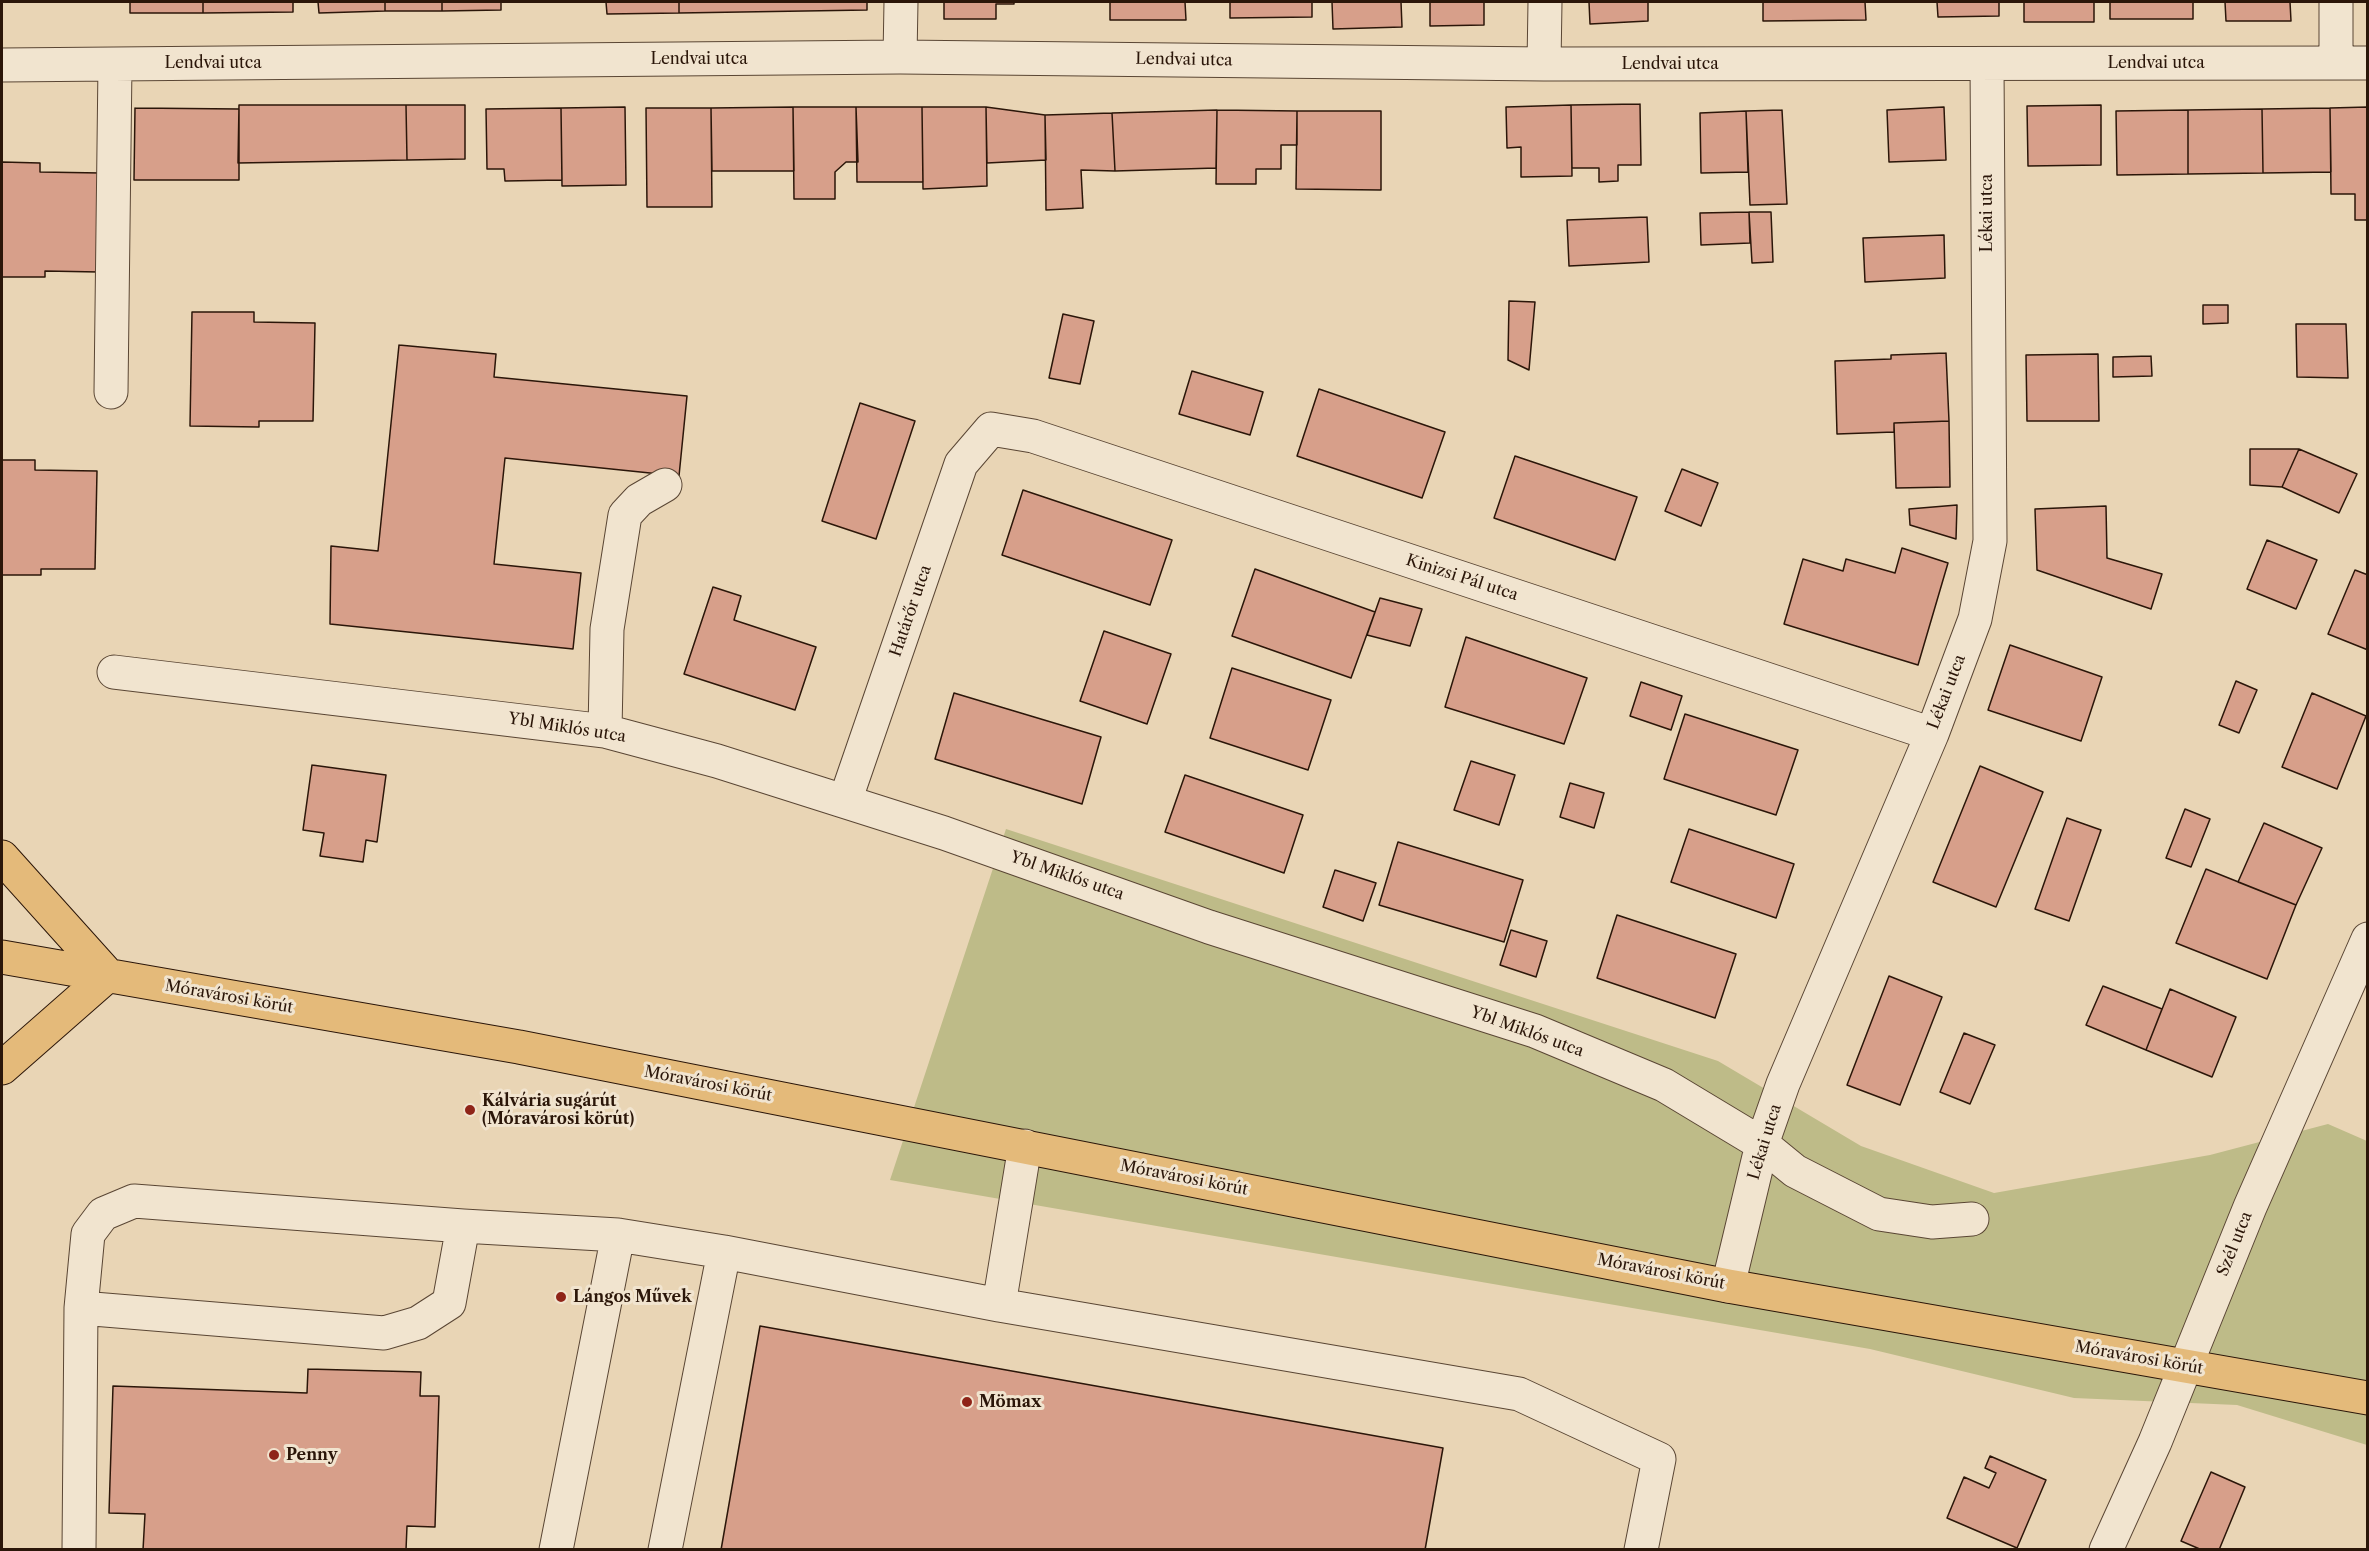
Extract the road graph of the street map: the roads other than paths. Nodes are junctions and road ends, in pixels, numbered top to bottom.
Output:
1 (901, 2) edge
2 (1545, 2) edge
3 (2336, 2) edge
4 (900, 57) junction
5 (1544, 63) junction
6 (2352, 63) edge
7 (116, 64) junction
8 (1987, 64) junction
9 (2, 65) edge
10 (111, 392) dead end
11 (991, 429) joint
12 (665, 485) dead end
13 (114, 672) dead end
14 (605, 731) junction
15 (1932, 734) junction
16 (845, 801) junction
17 (2, 857) edge
18 (2367, 939) edge
19 (2, 957) edge
20 (108, 975) junction
21 (2, 1068) edge
22 (1762, 1144) junction
23 (1025, 1146) junction
24 (1972, 1219) dead end
25 (463, 1226) junction
26 (618, 1235) junction
27 (724, 1252) junction
28 (1728, 1286) junction
29 (999, 1305) junction
30 (81, 1308) junction
31 (2185, 1366) junction
32 (2367, 1398) edge
33 (79, 1550) edge
34 (556, 1550) edge
35 (665, 1550) edge
36 (1641, 1550) edge
37 (2106, 1550) edge

1 - 4 street
2 - 5 street
3 - 6 street
4 - 5 street, Lendvai utca
4 - 7 street, Lendvai utca
5 - 8 street, Lendvai utca
6 - 8 street, Lendvai utca
7 - 9 street, Lendvai utca
7 - 10 street
8 - 15 street, Lékai utca
11 - 15 street, Kinizsi Pál utca
11 - 16 street, Határőr utca
12 - 14 street
13 - 14 street, Ybl Miklós utca
14 - 16 street, Ybl Miklós utca
15 - 22 street, Lékai utca
16 - 22 street, Ybl Miklós utca
17 - 20 main road
18 - 31 street, Szél utca
19 - 20 main road, Móravárosi körút
20 - 21 main road
20 - 23 main road, Móravárosi körút
22 - 24 street, Ybl Miklós utca
22 - 28 street, Lékai utca
23 - 28 main road, Móravárosi körút
23 - 29 street
25 - 26 street
25 - 30 street
25 - 30 street
26 - 27 street
26 - 34 street
27 - 29 street
27 - 35 street
28 - 31 main road, Móravárosi körút
29 - 36 street
30 - 33 street
31 - 32 main road, Móravárosi körút
31 - 37 street, Szél utca

